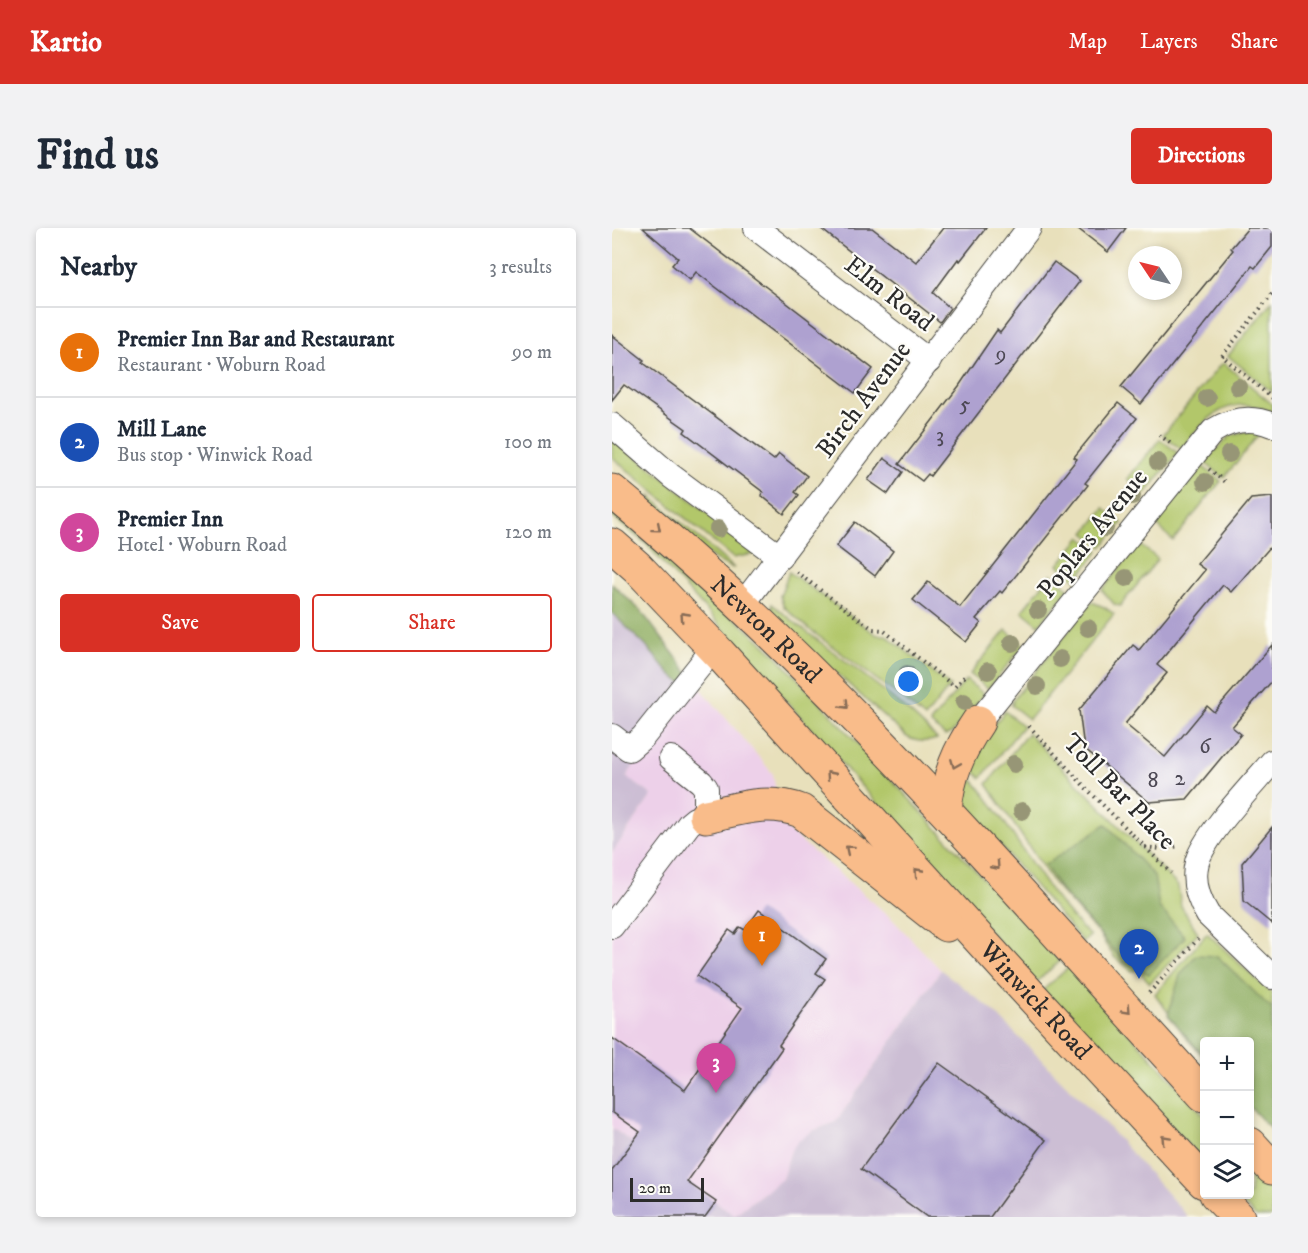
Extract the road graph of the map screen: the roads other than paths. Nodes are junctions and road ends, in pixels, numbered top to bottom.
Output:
1 (756, 228) edge
2 (1029, 228) edge
3 (929, 362) junction
4 (612, 425) edge
5 (1272, 425) edge
6 (612, 490) edge
7 (612, 545) edge
8 (780, 557) junction
9 (743, 604) junction
10 (714, 648) junction
11 (978, 722) joint
12 (612, 736) edge
13 (671, 758) dead end
14 (1272, 762) edge
15 (945, 810) junction
16 (706, 816) junction
17 (869, 818) joint
18 (612, 926) edge
19 (1012, 975) junction
20 (1272, 977) edge
21 (1200, 1091) edge
22 (1251, 1145) edge
23 (1272, 1168) edge
24 (1200, 1178) edge
25 (1221, 1199) edge
26 (1238, 1217) edge

1 - 3 street, Elm Road
2 - 3 street, Birch Avenue
3 - 8 street, Birch Avenue
4 - 8 street
5 - 11 street, Poplars Avenue
6 -> 9 highway, Newton Road
10 -> 7 highway, Newton Road
8 - 9 street, Birch Avenue
9 -> 15 highway, Newton Road
10 - 12 street
17 -> 10 highway, Newton Road
11 -> 15 highway
13 - 16 street
14 - 20 street
15 -> 21 highway
16 - 18 street
19 -> 16 highway
19 -> 17 highway, Winwick Road
24 -> 19 highway, Winwick Road
22 - 23 highway
25 - 26 highway

